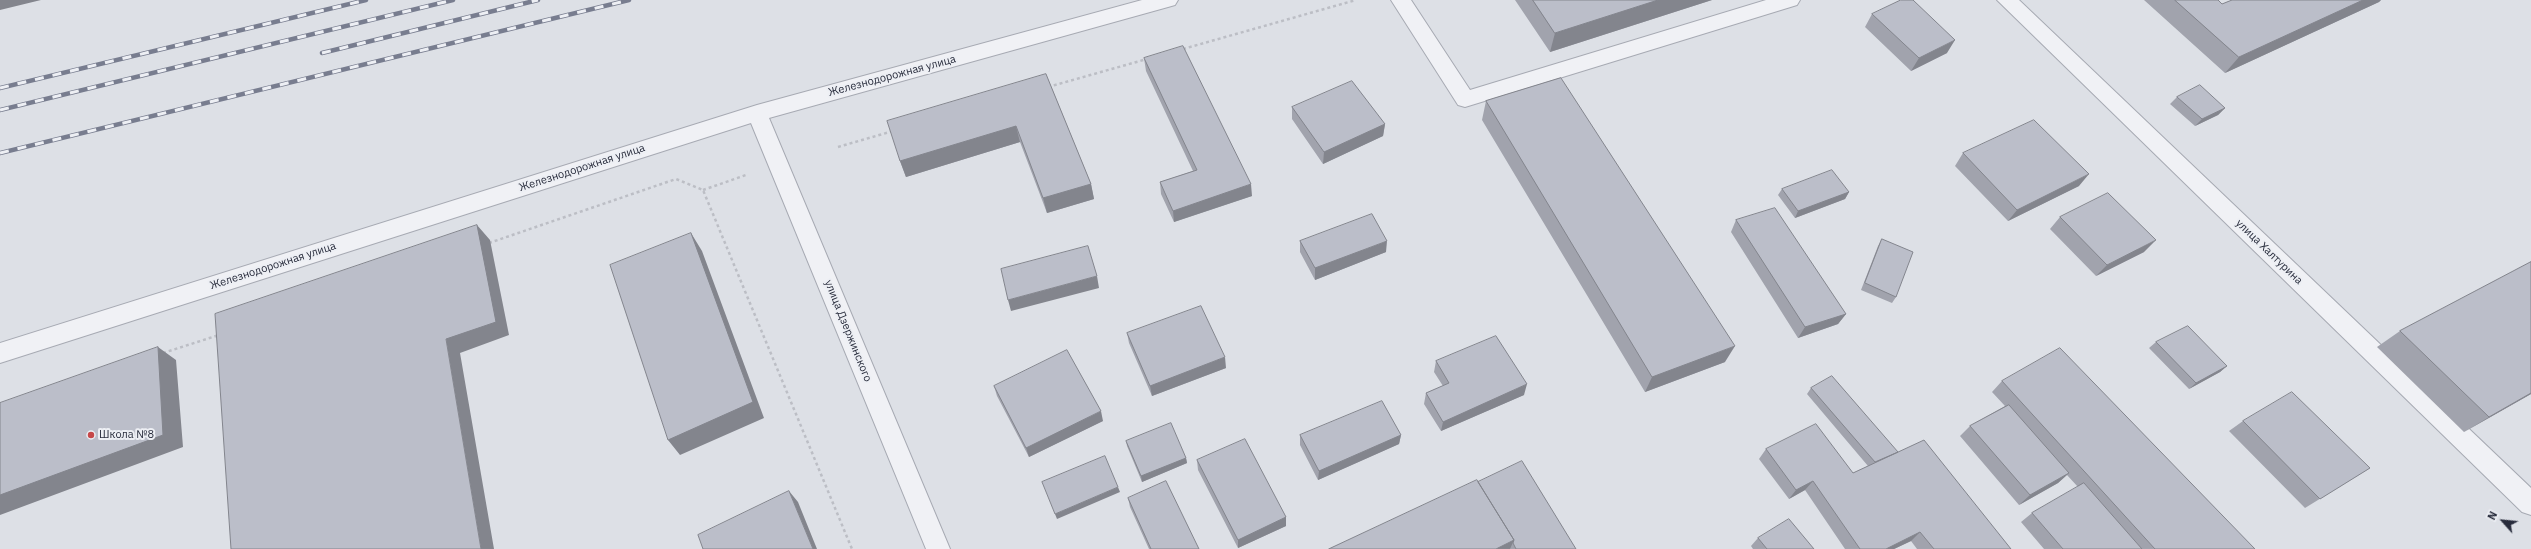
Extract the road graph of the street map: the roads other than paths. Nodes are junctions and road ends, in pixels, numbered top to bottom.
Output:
1 (1168, 0) edge
2 (1402, 0) edge
3 (1790, 0) edge
4 (2007, 0) edge
5 (757, 113) junction
6 (0, 353) edge
7 (2531, 504) edge
8 (938, 549) edge

1 - 5 street, Железнодорожная улица
2 - 3 street
4 - 7 street, улица Халтурина
5 - 6 street, Железнодорожная улица
5 - 8 street, улица Дзержинского

